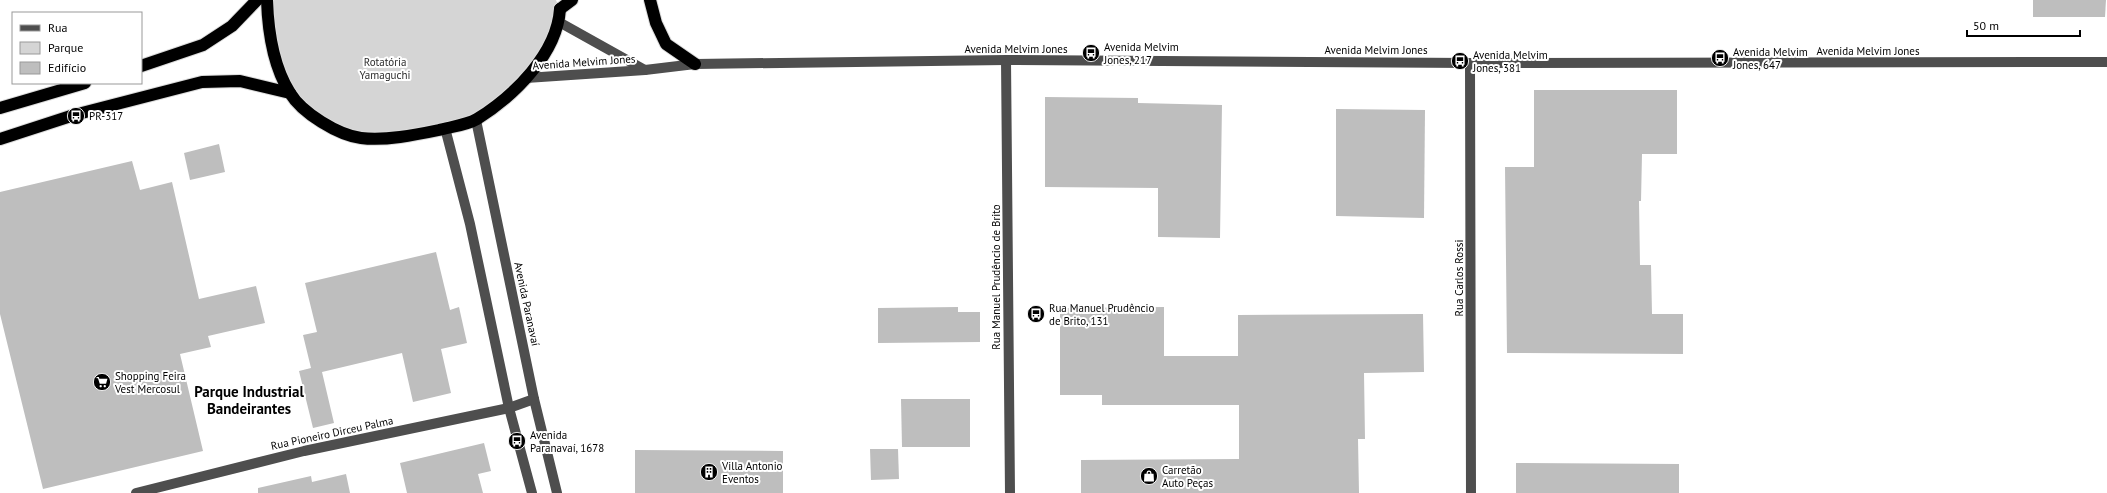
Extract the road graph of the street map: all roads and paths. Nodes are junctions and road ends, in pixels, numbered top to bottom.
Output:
1 (257, 0) edge
2 (267, 0) edge
3 (572, 0) edge
4 (650, 0) edge
5 (558, 5) edge
6 (559, 22) junction
7 (1006, 60) junction
8 (2107, 62) edge
9 (1470, 63) junction
10 (695, 64) junction
11 (142, 66) edge
12 (645, 70) junction
13 (526, 78) junction
14 (82, 84) edge
15 (290, 93) junction
16 (0, 108) edge
17 (476, 120) junction
18 (446, 128) junction
19 (0, 139) edge
20 (534, 399) junction
21 (509, 408) junction
22 (136, 493) edge
23 (532, 493) edge
24 (557, 493) edge
25 (1010, 493) edge
26 (1471, 493) edge

1 - 11 highway
2 - 15 highway
3 - 5 highway
4 - 10 highway
5 - 6 highway
6 - 12 street, Avenida Melvim Jones
6 - 13 highway
7 - 9 street, Avenida Melvim Jones
7 - 10 street, Avenida Melvim Jones
7 - 25 street, Rua Manuel Prudêncio de Brito
8 - 9 street, Avenida Melvim Jones
9 - 26 street, Rua Carlos Rossi
10 - 12 street, Avenida Melvim Jones
12 - 13 street, Avenida Melvim Jones
13 - 17 highway
14 - 16 highway
15 - 18 highway
15 - 19 highway
17 - 18 highway
17 - 20 street, Avenida Paranavaí
18 - 21 street
20 - 21 street, Rua Pioneiro Dirceu Palma
20 - 24 street, Avenida Paranavaí
21 - 22 street, Rua Pioneiro Dirceu Palma
21 - 23 street

